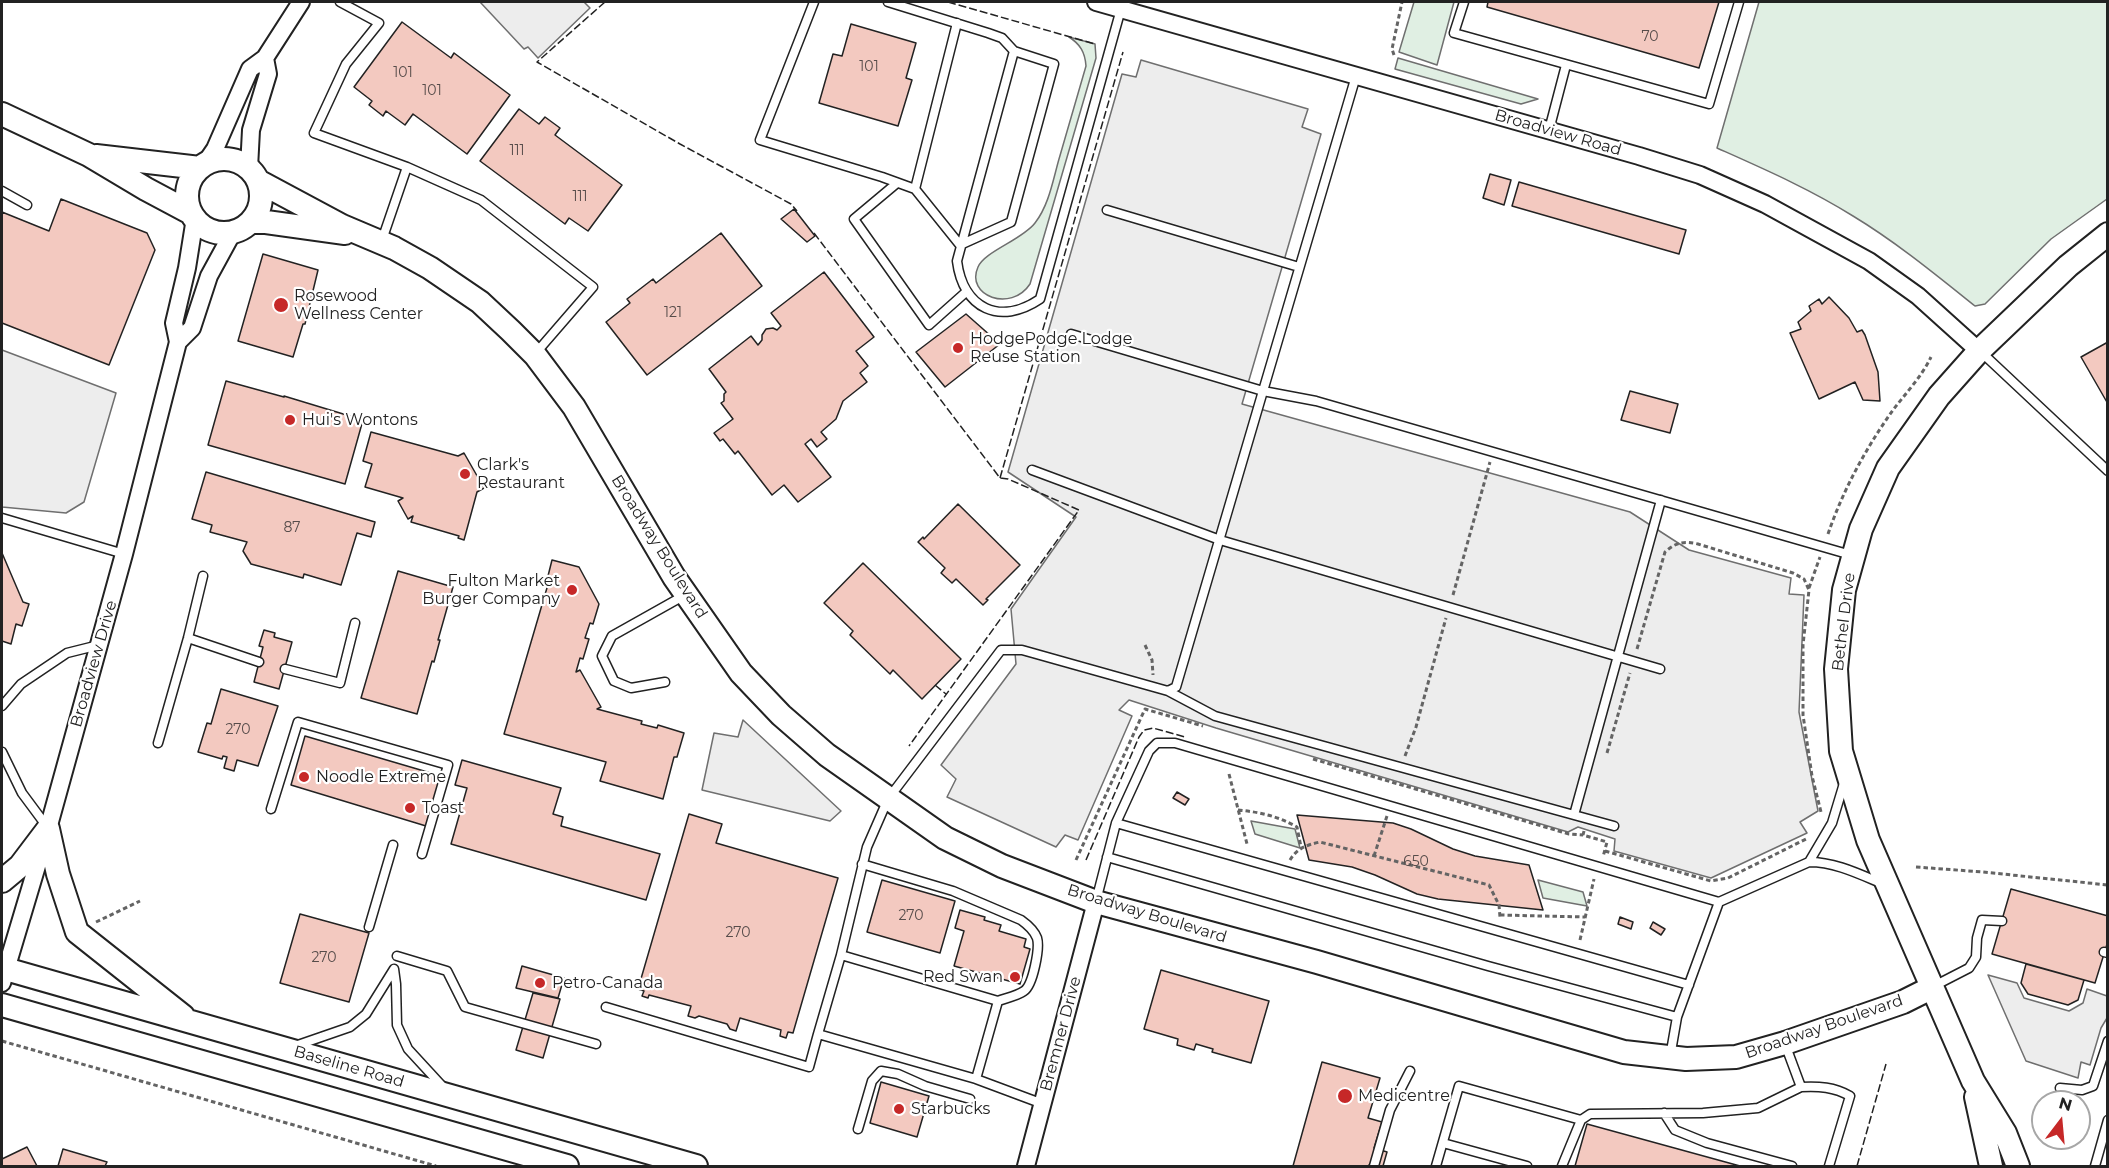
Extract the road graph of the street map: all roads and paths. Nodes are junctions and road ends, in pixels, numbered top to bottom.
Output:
1 (301, 2) edge
2 (340, 2) edge
3 (814, 2) edge
4 (888, 2) edge
5 (1096, 2) edge
6 (1402, 2) edge
7 (1464, 2) edge
8 (1739, 2) edge
9 (1121, 8) junction
10 (957, 23) junction
11 (1014, 51) junction
12 (1394, 55) dead end
13 (265, 58) junction
14 (1566, 65) junction
15 (1356, 76) junction
16 (2, 114) edge
17 (1549, 130) junction
18 (89, 155) junction
19 (202, 166) junction
20 (407, 167) junction
21 (253, 175) junction
22 (897, 183) junction
23 (915, 189) junction
24 (2, 190) edge
25 (27, 205) dead end
26 (1107, 210) dead end
27 (193, 215) junction
28 (242, 227) junction
29 (2108, 234) edge
30 (372, 239) junction
31 (960, 245) junction
32 (1299, 267) junction
33 (966, 292) junction
34 (1071, 334) dead end
35 (178, 342) junction
36 (1979, 351) junction
37 (535, 355) junction
38 (1931, 357) dead end
39 (1263, 391) junction
40 (1493, 452) junction
41 (1032, 470) dead end
42 (2108, 471) edge
43 (1661, 501) junction
44 (2, 518) edge
45 (1220, 540) junction
46 (1823, 547) junction
47 (124, 554) junction
48 (1853, 556) junction
49 (203, 576) dead end
50 (1809, 590) junction
51 (686, 595) junction
52 (1449, 608) junction
53 (356, 622) dead end
54 (188, 638) junction
55 (99, 645) junction
56 (1619, 657) junction
57 (259, 662) dead end
58 (1633, 662) junction
59 (285, 669) dead end
60 (1660, 669) dead end
61 (665, 681) dead end
62 (1168, 691) junction
63 (2, 706) edge
64 (1204, 727) dead end
65 (158, 743) dead end
66 (2, 752) edge
67 (1306, 756) dead end
68 (1604, 763) dead end
69 (1401, 767) junction
70 (1847, 771) junction
71 (1229, 774) dead end
72 (1397, 783) junction
73 (888, 799) junction
74 (1390, 806) junction
75 (271, 809) dead end
76 (1238, 810) junction
77 (1574, 815) junction
78 (1587, 819) junction
79 (1821, 822) dead end
80 (1116, 823) junction
81 (1614, 826) dead end
82 (48, 829) junction
83 (1583, 835) junction
84 (1808, 838) dead end
85 (1247, 844) dead end
86 (393, 846) dead end
87 (1301, 848) junction
88 (1605, 851) junction
89 (422, 854) dead end
90 (1374, 856) junction
91 (1107, 857) junction
92 (1076, 860) dead end
93 (1809, 862) junction
94 (862, 864) junction
95 (1600, 867) junction
96 (1916, 867) dead end
97 (1286, 871) junction
98 (2, 881) edge
99 (2108, 885) edge
100 (1888, 887) junction
101 (140, 901) dead end
102 (1096, 902) junction
103 (1719, 902) junction
104 (1498, 905) dead end
105 (1500, 915) dead end
106 (1585, 917) junction
107 (2001, 921) dead end
108 (92, 924) dead end
109 (369, 927) dead end
110 (1579, 942) dead end
111 (841, 954) junction
112 (398, 956) dead end
113 (3, 973) edge
114 (1689, 985) junction
115 (1931, 988) junction
116 (998, 1001) junction
117 (2, 1005) edge
118 (606, 1006) dead end
119 (1677, 1017) junction
120 (191, 1023) junction
121 (818, 1034) junction
122 (2, 1041) edge
123 (2108, 1041) edge
124 (1785, 1043) junction
125 (596, 1044) dead end
126 (285, 1049) junction
127 (1670, 1057) junction
128 (1410, 1071) dead end
129 (976, 1079) junction
130 (1973, 1081) junction
131 (1801, 1087) junction
132 (2060, 1088) dead end
133 (451, 1096) junction
134 (970, 1100) dead end
135 (1043, 1104) junction
136 (1664, 1113) junction
137 (1581, 1120) junction
138 (2108, 1120) edge
139 (858, 1130) dead end
140 (1443, 1143) junction
141 (436, 1167) edge
142 (567, 1167) edge
143 (696, 1167) edge
144 (1026, 1167) edge
145 (1374, 1167) edge
146 (1436, 1167) edge
147 (1527, 1167) edge
148 (1562, 1167) edge
149 (1792, 1167) edge
150 (1830, 1167) edge
151 (1991, 1167) edge
152 (2018, 1167) edge
153 (2095, 1167) edge

1 - 13 street
2 - 20 lane
3 - 22 lane
4 - 10 lane
5 - 9 street, Broadview Road
6 - 12 path
7 - 14 lane
8 - 14 lane
9 - 15 street, Broadview Road
9 - 33 lane
10 - 11 lane
10 - 23 lane
11 - 31 lane
11 - 31 lane
13 - 19 street
13 - 21 street
14 - 17 lane
15 - 17 street, Broadview Road
15 - 32 lane
16 - 18 street
17 - 36 street, Broadview Road
18 - 19 street
18 - 27 street
19 - 21 street
19 - 27 street
20 - 30 lane
20 - 37 lane
21 - 28 street
21 - 30 street, Broadway Boulevard
22 - 23 lane
22 - 33 lane
23 - 31 lane
24 - 25 lane
26 - 32 lane
27 - 28 street
27 - 35 street, Broadview Drive
28 - 30 street, Broadway Boulevard
28 - 35 street, Broadview Drive
29 - 36 street, Bethel Drive
30 - 37 street, Broadway Boulevard
31 - 33 lane
32 - 39 lane
34 - 39 lane
35 - 47 street, Broadview Drive
36 - 42 lane
36 - 48 street, Bethel Drive
37 - 51 street, Broadway Boulevard
38 - 46 path
39 - 40 lane
39 - 45 lane
40 - 43 lane
40 - 52 path
41 - 45 lane
43 - 46 lane
43 - 56 lane
44 - 47 lane
45 - 52 lane
45 - 62 lane
46 - 48 lane
46 - 50 path
47 - 55 street, Broadview Drive
48 - 70 street, Bethel Drive
49 - 54 lane
50 - 58 path
50 - 79 path
51 - 61 lane
51 - 73 street, Broadway Boulevard
52 - 56 lane
52 - 69 path
53 - 59 lane
54 - 57 lane
54 - 65 lane
55 - 63 lane
55 - 82 street, Broadview Drive
56 - 58 lane
56 - 77 lane
58 - 60 lane
58 - 68 path
62 - 69 lane
62 - 73 lane
64 - 92 path
66 - 82 lane
67 - 72 path
69 - 72 path
69 - 77 lane
70 - 93 lane
70 - 100 street, Bethel Drive
71 - 76 path
72 - 83 path
73 - 94 lane
73 - 102 street, Broadway Boulevard
74 - 80 lane
74 - 90 path
74 - 95 lane
75 - 89 lane
76 - 85 path
76 - 87 path
77 - 78 lane
78 - 81 lane
78 - 83 path
80 - 91 lane
80 - 97 lane
82 - 98 street
82 - 113 street, Broadview Drive
82 - 120 street
83 - 88 path
84 - 88 path
86 - 109 lane
87 - 90 path
87 - 97 path
88 - 95 path
90 - 104 path
91 - 102 lane
91 - 119 lane
93 - 100 lane
93 - 103 lane
94 - 111 lane
94 - 116 lane
95 - 103 lane
95 - 106 path
96 - 99 path
97 - 114 lane
100 - 115 street, Bethel Drive
101 - 108 path
102 - 127 street, Broadway Boulevard
102 - 135 street, Bremner Drive
103 - 114 lane
105 - 106 path
106 - 110 path
107 - 115 lane
111 - 116 lane
111 - 121 lane
112 - 125 lane
113 - 120 street, Baseline Road
114 - 119 lane
115 - 124 street, Broadway Boulevard
115 - 130 street, Bethel Drive
116 - 129 lane
117 - 142 street
118 - 121 lane
119 - 127 lane
120 - 126 street, Baseline Road
121 - 129 lane
122 - 141 path
123 - 132 lane
124 - 127 street, Broadway Boulevard
124 - 131 lane
126 - 133 street, Baseline Road
126 - 133 lane
128 - 145 lane
129 - 135 lane
130 - 151 street, Bethel Drive
130 - 152 street, Bethel Drive
131 - 136 lane
131 - 150 lane
133 - 143 street, Baseline Road
134 - 139 lane
135 - 144 street, Bremner Drive
136 - 137 lane
136 - 149 lane
137 - 140 lane
137 - 148 lane
138 - 153 lane
140 - 146 lane
140 - 147 lane

